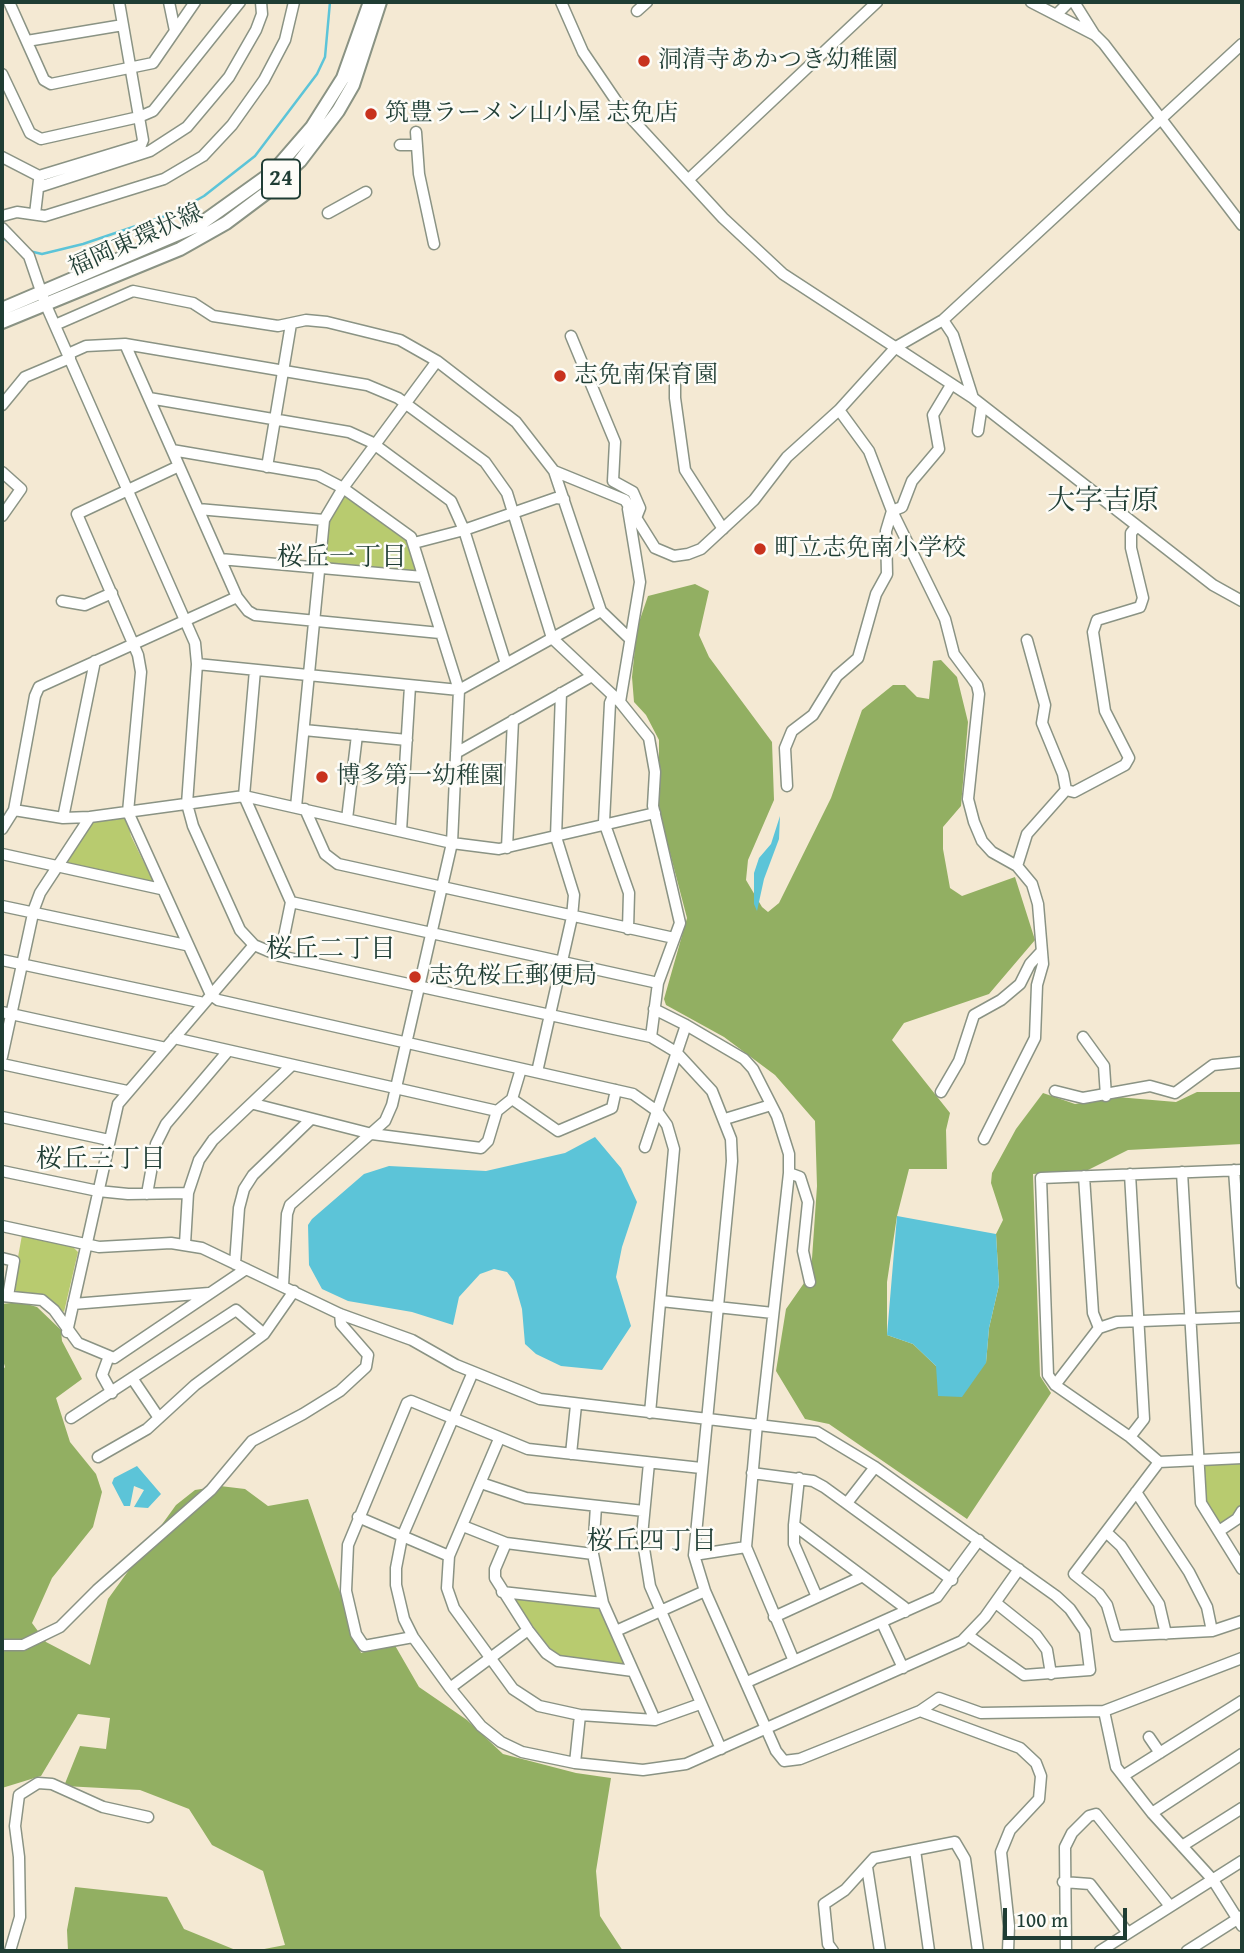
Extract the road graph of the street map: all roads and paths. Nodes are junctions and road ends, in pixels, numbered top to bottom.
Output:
1 (9, 2) edge
2 (119, 2) edge
3 (169, 2) edge
4 (195, 2) edge
5 (240, 2) edge
6 (261, 2) edge
7 (294, 2) edge
8 (370, 2) edge
9 (380, 2) edge
10 (561, 2) edge
11 (647, 2) edge
12 (876, 2) edge
13 (1031, 2) edge
14 (1072, 2) edge
15 (637, 11) dead end
16 (1056, 16) junction
17 (123, 25) junction
18 (175, 31) junction
19 (1095, 35) junction
20 (27, 41) junction
21 (1242, 44) edge
22 (131, 67) junction
23 (2, 74) edge
24 (139, 117) junction
25 (1160, 121) junction
26 (416, 132) dead end
27 (400, 145) dead end
28 (415, 145) junction
29 (2, 157) edge
30 (688, 180) junction
31 (39, 182) junction
32 (366, 192) dead end
33 (328, 213) dead end
34 (35, 214) junction
35 (2, 216) edge
36 (1242, 225) edge
37 (2, 228) edge
38 (434, 244) dead end
39 (43, 298) junction
40 (2, 309) edge
41 (943, 320) junction
42 (2, 322) edge
43 (291, 324) junction
44 (55, 325) junction
45 (571, 336) dead end
46 (125, 344) junction
47 (896, 347) junction
48 (69, 356) junction
49 (437, 361) junction
50 (675, 370) dead end
51 (284, 372) junction
52 (951, 385) junction
53 (149, 398) junction
54 (978, 401) junction
55 (405, 403) junction
56 (2, 405) edge
57 (839, 410) junction
58 (275, 419) junction
59 (978, 431) dead end
60 (375, 445) junction
61 (172, 450) junction
62 (179, 466) junction
63 (267, 467) junction
64 (554, 471) junction
65 (2, 472) edge
66 (342, 488) junction
67 (127, 490) junction
68 (564, 499) junction
69 (628, 505) junction
70 (198, 509) junction
71 (892, 511) junction
72 (514, 513) junction
73 (2, 516) edge
74 (636, 518) junction
75 (324, 520) junction
76 (1137, 526) junction
77 (723, 529) junction
78 (464, 530) junction
79 (414, 543) junction
80 (220, 559) junction
81 (319, 568) junction
82 (423, 577) junction
83 (112, 593) junction
84 (237, 597) junction
85 (62, 601) dead end
86 (1242, 601) edge
87 (601, 611) junction
88 (186, 620) junction
89 (314, 621) junction
90 (440, 633) junction
91 (552, 638) junction
92 (629, 638) junction
93 (1027, 640) dead end
94 (134, 643) junction
95 (95, 661) junction
96 (197, 664) junction
97 (506, 664) junction
98 (255, 670) junction
99 (309, 675) junction
100 (592, 676) junction
101 (410, 686) junction
102 (459, 690) junction
103 (561, 693) junction
104 (616, 699) junction
105 (513, 720) junction
106 (304, 730) junction
107 (357, 736) junction
108 (407, 740) junction
109 (456, 753) junction
110 (787, 786) dead end
111 (1066, 790) junction
112 (244, 796) junction
113 (187, 804) junction
114 (301, 808) junction
115 (14, 810) junction
116 (128, 812) junction
117 (655, 813) junction
118 (90, 817) junction
119 (63, 818) junction
120 (347, 819) junction
121 (604, 825) junction
122 (2, 829) edge
123 (401, 831) junction
124 (556, 837) junction
125 (452, 843) junction
126 (507, 848) junction
127 (2, 854) edge
128 (1017, 866) junction
129 (58, 867) junction
130 (441, 888) junction
131 (161, 889) junction
132 (291, 902) junction
133 (2, 906) edge
134 (33, 913) junction
135 (572, 917) junction
136 (628, 929) junction
137 (431, 933) junction
138 (674, 939) junction
139 (186, 945) junction
140 (254, 945) junction
141 (1041, 952) junction
142 (280, 957) junction
143 (2, 960) edge
144 (562, 963) junction
145 (22, 964) junction
146 (658, 983) junction
147 (419, 986) junction
148 (208, 999) junction
149 (654, 1009) junction
150 (6, 1013) edge
151 (550, 1015) junction
152 (686, 1025) junction
153 (650, 1037) junction
154 (1083, 1037) dead end
155 (174, 1038) junction
156 (406, 1042) junction
157 (166, 1048) junction
158 (228, 1051) junction
159 (676, 1052) junction
160 (2, 1057) edge
161 (1242, 1062) edge
162 (2, 1064) edge
163 (292, 1065) junction
164 (521, 1069) junction
165 (537, 1072) junction
166 (395, 1089) junction
167 (616, 1090) junction
168 (127, 1091) junction
169 (1055, 1091) dead end
170 (941, 1092) dead end
171 (1106, 1096) junction
172 (512, 1099) junction
173 (254, 1104) junction
174 (771, 1105) junction
175 (497, 1111) junction
176 (657, 1111) junction
177 (2, 1117) edge
178 (311, 1119) junction
179 (724, 1119) junction
180 (372, 1133) junction
181 (984, 1139) dead end
182 (109, 1140) junction
183 (645, 1147) dead end
184 (1238, 1170) edge
185 (2, 1171) edge
186 (1182, 1172) junction
187 (789, 1174) junction
188 (1130, 1174) junction
189 (1084, 1176) junction
190 (98, 1191) junction
191 (188, 1192) junction
192 (147, 1194) junction
193 (2, 1226) edge
194 (87, 1244) junction
195 (185, 1244) junction
196 (2, 1258) edge
197 (235, 1264) junction
198 (246, 1269) junction
199 (810, 1282) dead end
200 (1242, 1283) edge
201 (283, 1286) junction
202 (294, 1291) junction
203 (212, 1292) junction
204 (5, 1296) edge
205 (661, 1301) junction
206 (73, 1304) junction
207 (719, 1307) junction
208 (773, 1312) junction
209 (340, 1314) junction
210 (1242, 1317) edge
211 (1192, 1319) junction
212 (1139, 1321) junction
213 (1099, 1328) junction
214 (67, 1332) junction
215 (264, 1334) junction
216 (109, 1356) junction
217 (473, 1372) junction
218 (132, 1378) junction
219 (1055, 1385) junction
220 (112, 1393) junction
221 (576, 1405) junction
222 (650, 1413) junction
223 (71, 1418) dead end
224 (159, 1418) junction
225 (454, 1419) junction
226 (706, 1419) junction
227 (759, 1425) junction
228 (1130, 1437) junction
229 (499, 1439) junction
230 (571, 1454) junction
231 (98, 1457) dead end
232 (1242, 1458) edge
233 (1199, 1460) junction
234 (1159, 1462) junction
235 (649, 1464) junction
236 (875, 1467) junction
237 (701, 1468) junction
238 (752, 1472) junction
239 (799, 1478) junction
240 (481, 1483) junction
241 (1136, 1492) junction
242 (847, 1503) junction
243 (596, 1506) junction
244 (644, 1511) junction
245 (1242, 1511) edge
246 (358, 1517) junction
247 (794, 1525) junction
248 (463, 1526) junction
249 (1219, 1531) junction
250 (1105, 1532) junction
251 (402, 1537) junction
252 (979, 1540) junction
253 (506, 1543) junction
254 (746, 1547) junction
255 (593, 1553) junction
256 (694, 1555) junction
257 (449, 1556) junction
258 (1019, 1569) junction
259 (1242, 1569) edge
260 (861, 1577) junction
261 (952, 1580) junction
262 (705, 1591) junction
263 (502, 1592) junction
264 (817, 1597) junction
265 (603, 1602) junction
266 (996, 1603) junction
267 (659, 1611) junction
268 (905, 1612) junction
269 (774, 1616) junction
270 (1242, 1621) edge
271 (882, 1623) junction
272 (528, 1630) junction
273 (616, 1631) junction
274 (1212, 1631) junction
275 (1166, 1634) junction
276 (969, 1636) junction
277 (413, 1637) junction
278 (2, 1645) edge
279 (491, 1658) junction
280 (1242, 1658) edge
281 (794, 1661) junction
282 (903, 1668) junction
283 (633, 1671) junction
284 (1051, 1674) junction
285 (747, 1682) junction
286 (450, 1688) junction
287 (1242, 1701) edge
288 (700, 1704) junction
289 (1104, 1711) junction
290 (920, 1712) junction
291 (580, 1715) junction
292 (655, 1720) junction
293 (767, 1727) junction
294 (1149, 1737) dead end
295 (721, 1749) junction
296 (1160, 1753) junction
297 (1242, 1754) edge
298 (575, 1763) junction
299 (1123, 1776) junction
300 (1242, 1808) edge
301 (1152, 1813) junction
302 (148, 1817) dead end
303 (1182, 1846) junction
304 (915, 1850) junction
305 (1242, 1861) edge
306 (867, 1867) junction
307 (1213, 1880) junction
308 (1063, 1882) junction
309 (1170, 1906) junction
310 (1241, 1920) edge
311 (1128, 1933) junction
312 (10, 1951) edge
313 (833, 1951) edge
314 (880, 1951) edge
315 (929, 1951) edge
316 (978, 1951) edge
317 (1007, 1951) edge
318 (1066, 1951) edge
319 (1100, 1951) edge
320 (1186, 1951) edge

1 - 20 street
2 - 17 street
3 - 18 street
4 - 18 street
5 - 24 street
6 - 31 street
7 - 34 street
8 - 39 main road, 福岡東環状線 / 24
9 - 39 main road, 福岡東環状線 / 24
10 - 30 street
11 - 15 street
12 - 30 street
13 - 16 street
14 - 16 street
14 - 19 street
16 - 19 street
17 - 20 street
17 - 22 street
18 - 22 street
19 - 25 street
20 - 22 street
21 - 25 street
22 - 24 street
23 - 24 street
24 - 31 street
25 - 36 street
25 - 41 street
26 - 28 street
27 - 28 street
28 - 38 street
29 - 31 street
30 - 47 street
31 - 34 street
32 - 33 street
34 - 35 street
37 - 39 street
39 - 40 main road, 福岡東環状線 / 24
39 - 42 main road, 福岡東環状線 / 24
39 - 44 street
41 - 47 street
41 - 54 street
43 - 44 street
43 - 49 street
43 - 51 street
44 - 48 street
45 - 74 street
46 - 48 street
46 - 51 street
46 - 53 street
47 - 52 street
47 - 57 street
48 - 56 street
48 - 67 street
49 - 55 street
49 - 64 street
50 - 77 street
51 - 55 street
51 - 58 street
52 - 54 street
52 - 71 street
53 - 58 street
53 - 61 street
54 - 59 street
54 - 76 street
55 - 60 street
55 - 72 street
57 - 71 street
57 - 77 street
58 - 60 street
58 - 63 street
60 - 66 street
60 - 78 street
61 - 62 street
61 - 63 street
62 - 67 street
62 - 70 street
63 - 66 street
64 - 68 street
64 - 69 street
65 - 73 street
66 - 75 street
66 - 79 street
67 - 83 street
67 - 88 street
68 - 72 street
68 - 87 street
69 - 74 street
69 - 92 street
70 - 75 street
70 - 80 street
71 - 110 street
71 - 128 street
72 - 78 street
72 - 91 street
74 - 77 street
75 - 81 street
76 - 86 street
76 - 111 street
78 - 79 street
78 - 97 street
79 - 82 street
80 - 81 street
80 - 84 street
81 - 82 street
81 - 89 street
82 - 90 street
83 - 85 street
83 - 94 street
84 - 88 street
84 - 89 street
87 - 91 street
87 - 92 street
88 - 94 street
88 - 96 street
89 - 90 street
89 - 99 street
90 - 102 street
91 - 97 street
91 - 100 street
92 - 104 street
93 - 111 street
94 - 95 street
94 - 116 street
95 - 115 street
95 - 119 street
96 - 98 street
96 - 113 street
97 - 102 street
98 - 99 street
98 - 112 street
99 - 101 street
99 - 106 street
100 - 103 street
100 - 104 street
101 - 102 street
101 - 108 street
102 - 109 street
103 - 105 street
103 - 124 street
104 - 117 street
104 - 121 street
105 - 109 street
105 - 126 street
106 - 107 street
106 - 114 street
107 - 108 street
107 - 120 street
108 - 123 street
109 - 125 street
111 - 128 street
112 - 113 street
112 - 114 street
112 - 132 street
113 - 116 street
113 - 140 street
114 - 120 street
114 - 130 street
115 - 119 street
115 - 122 street
116 - 118 street
116 - 131 street
117 - 121 street
117 - 138 street
118 - 119 street
118 - 129 street
120 - 123 street
121 - 124 street
121 - 136 street
123 - 125 street
124 - 126 street
124 - 135 street
125 - 126 street
125 - 130 street
127 - 129 street
128 - 141 street
129 - 131 street
129 - 134 street
130 - 135 street
130 - 137 street
131 - 139 street
132 - 137 street
132 - 142 street
133 - 134 street
134 - 139 street
134 - 145 street
135 - 136 street
135 - 144 street
136 - 138 street
137 - 144 street
137 - 147 street
138 - 146 street
139 - 148 street
140 - 142 street
140 - 148 street
141 - 170 street
141 - 181 street
142 - 147 street
143 - 145 street
144 - 146 street
144 - 151 street
145 - 148 street
145 - 150 street
146 - 149 street
147 - 151 street
147 - 156 street
148 - 155 street
148 - 156 street
149 - 152 street
149 - 153 street
150 - 157 street
150 - 160 street
151 - 153 street
151 - 165 street
152 - 159 street
152 - 174 street
153 - 159 street
154 - 171 street
155 - 157 street
155 - 158 street
156 - 164 street
156 - 166 street
157 - 168 street
158 - 163 street
158 - 192 street
159 - 176 street
159 - 179 street
161 - 171 street
162 - 168 street
163 - 166 street
163 - 173 street
164 - 165 street
164 - 172 street
165 - 167 street
166 - 175 street
166 - 180 street
167 - 172 street
167 - 176 street
168 - 182 street
169 - 171 street
172 - 175 street
173 - 178 street
173 - 191 street
174 - 179 street
174 - 187 street
175 - 180 street
176 - 183 street
176 - 205 street
177 - 182 street
178 - 180 street
178 - 197 street
179 - 207 street
180 - 201 street
182 - 190 street
184 - 186 street
184 - 200 street
185 - 190 street
186 - 188 street
186 - 211 street
187 - 199 street
187 - 208 street
188 - 189 street
188 - 212 street
189 - 213 street
189 - 219 street
190 - 192 street
190 - 194 street
191 - 192 street
191 - 195 street
193 - 194 street
194 - 195 street
194 - 206 street
195 - 197 street
196 - 204 street
197 - 198 street
198 - 201 street
198 - 203 street
201 - 202 street
202 - 209 street
202 - 215 street
203 - 206 street
203 - 216 street
204 - 214 street
205 - 207 street
205 - 222 street
206 - 214 street
207 - 208 street
207 - 226 street
208 - 227 street
209 - 217 street
209 - 278 street
210 - 211 street
211 - 212 street
211 - 233 street
212 - 213 street
212 - 228 street
213 - 219 street
214 - 216 street
215 - 218 street
215 - 224 street
216 - 220 street
217 - 221 street
217 - 225 street
218 - 220 street
218 - 224 street
219 - 228 street
220 - 223 street
221 - 222 street
221 - 230 street
222 - 226 street
224 - 231 street
225 - 229 street
225 - 246 street
225 - 251 street
226 - 227 street
226 - 237 street
227 - 236 street
227 - 238 street
228 - 234 street
229 - 230 street
229 - 240 street
230 - 235 street
232 - 233 street
233 - 234 street
233 - 249 street
234 - 241 street
235 - 237 street
235 - 244 street
236 - 242 street
236 - 252 street
237 - 256 street
238 - 239 street
238 - 254 street
239 - 242 street
239 - 247 street
240 - 243 street
240 - 248 street
241 - 250 street
241 - 274 street
242 - 261 street
243 - 244 street
243 - 255 street
244 - 267 street
245 - 249 street
246 - 251 street
246 - 277 street
247 - 260 street
247 - 264 street
248 - 253 street
248 - 257 street
249 - 259 street
250 - 275 street
250 - 275 street
251 - 257 street
251 - 277 street
252 - 258 street
252 - 261 street
253 - 255 street
253 - 263 street
254 - 256 street
254 - 269 street
255 - 265 street
256 - 262 street
257 - 279 street
258 - 266 street
258 - 284 street
260 - 264 street
260 - 268 street
261 - 268 street
262 - 267 street
262 - 285 street
263 - 265 street
263 - 272 street
264 - 269 street
265 - 273 street
266 - 276 street
266 - 284 street
267 - 273 street
267 - 288 street
268 - 271 street
269 - 281 street
270 - 274 street
271 - 281 street
271 - 282 street
272 - 279 street
272 - 283 street
273 - 283 street
274 - 275 street
276 - 282 street
276 - 284 street
277 - 286 street
279 - 286 street
279 - 291 street
280 - 289 street
281 - 285 street
282 - 293 street
283 - 292 street
285 - 293 street
286 - 298 street
287 - 296 street
288 - 292 street
288 - 295 street
289 - 290 street
289 - 299 street
290 - 293 street
290 - 317 street
291 - 292 street
291 - 298 street
293 - 295 street
294 - 296 street
295 - 298 street
296 - 299 street
297 - 301 street
299 - 301 street
300 - 303 street
301 - 303 street
302 - 312 street
303 - 307 street
304 - 306 street
304 - 315 street
304 - 316 street
305 - 307 street
306 - 313 street
306 - 314 street
307 - 309 street
307 - 310 street
308 - 309 street
308 - 311 street
308 - 318 street
309 - 311 street
310 - 320 street
311 - 319 street

